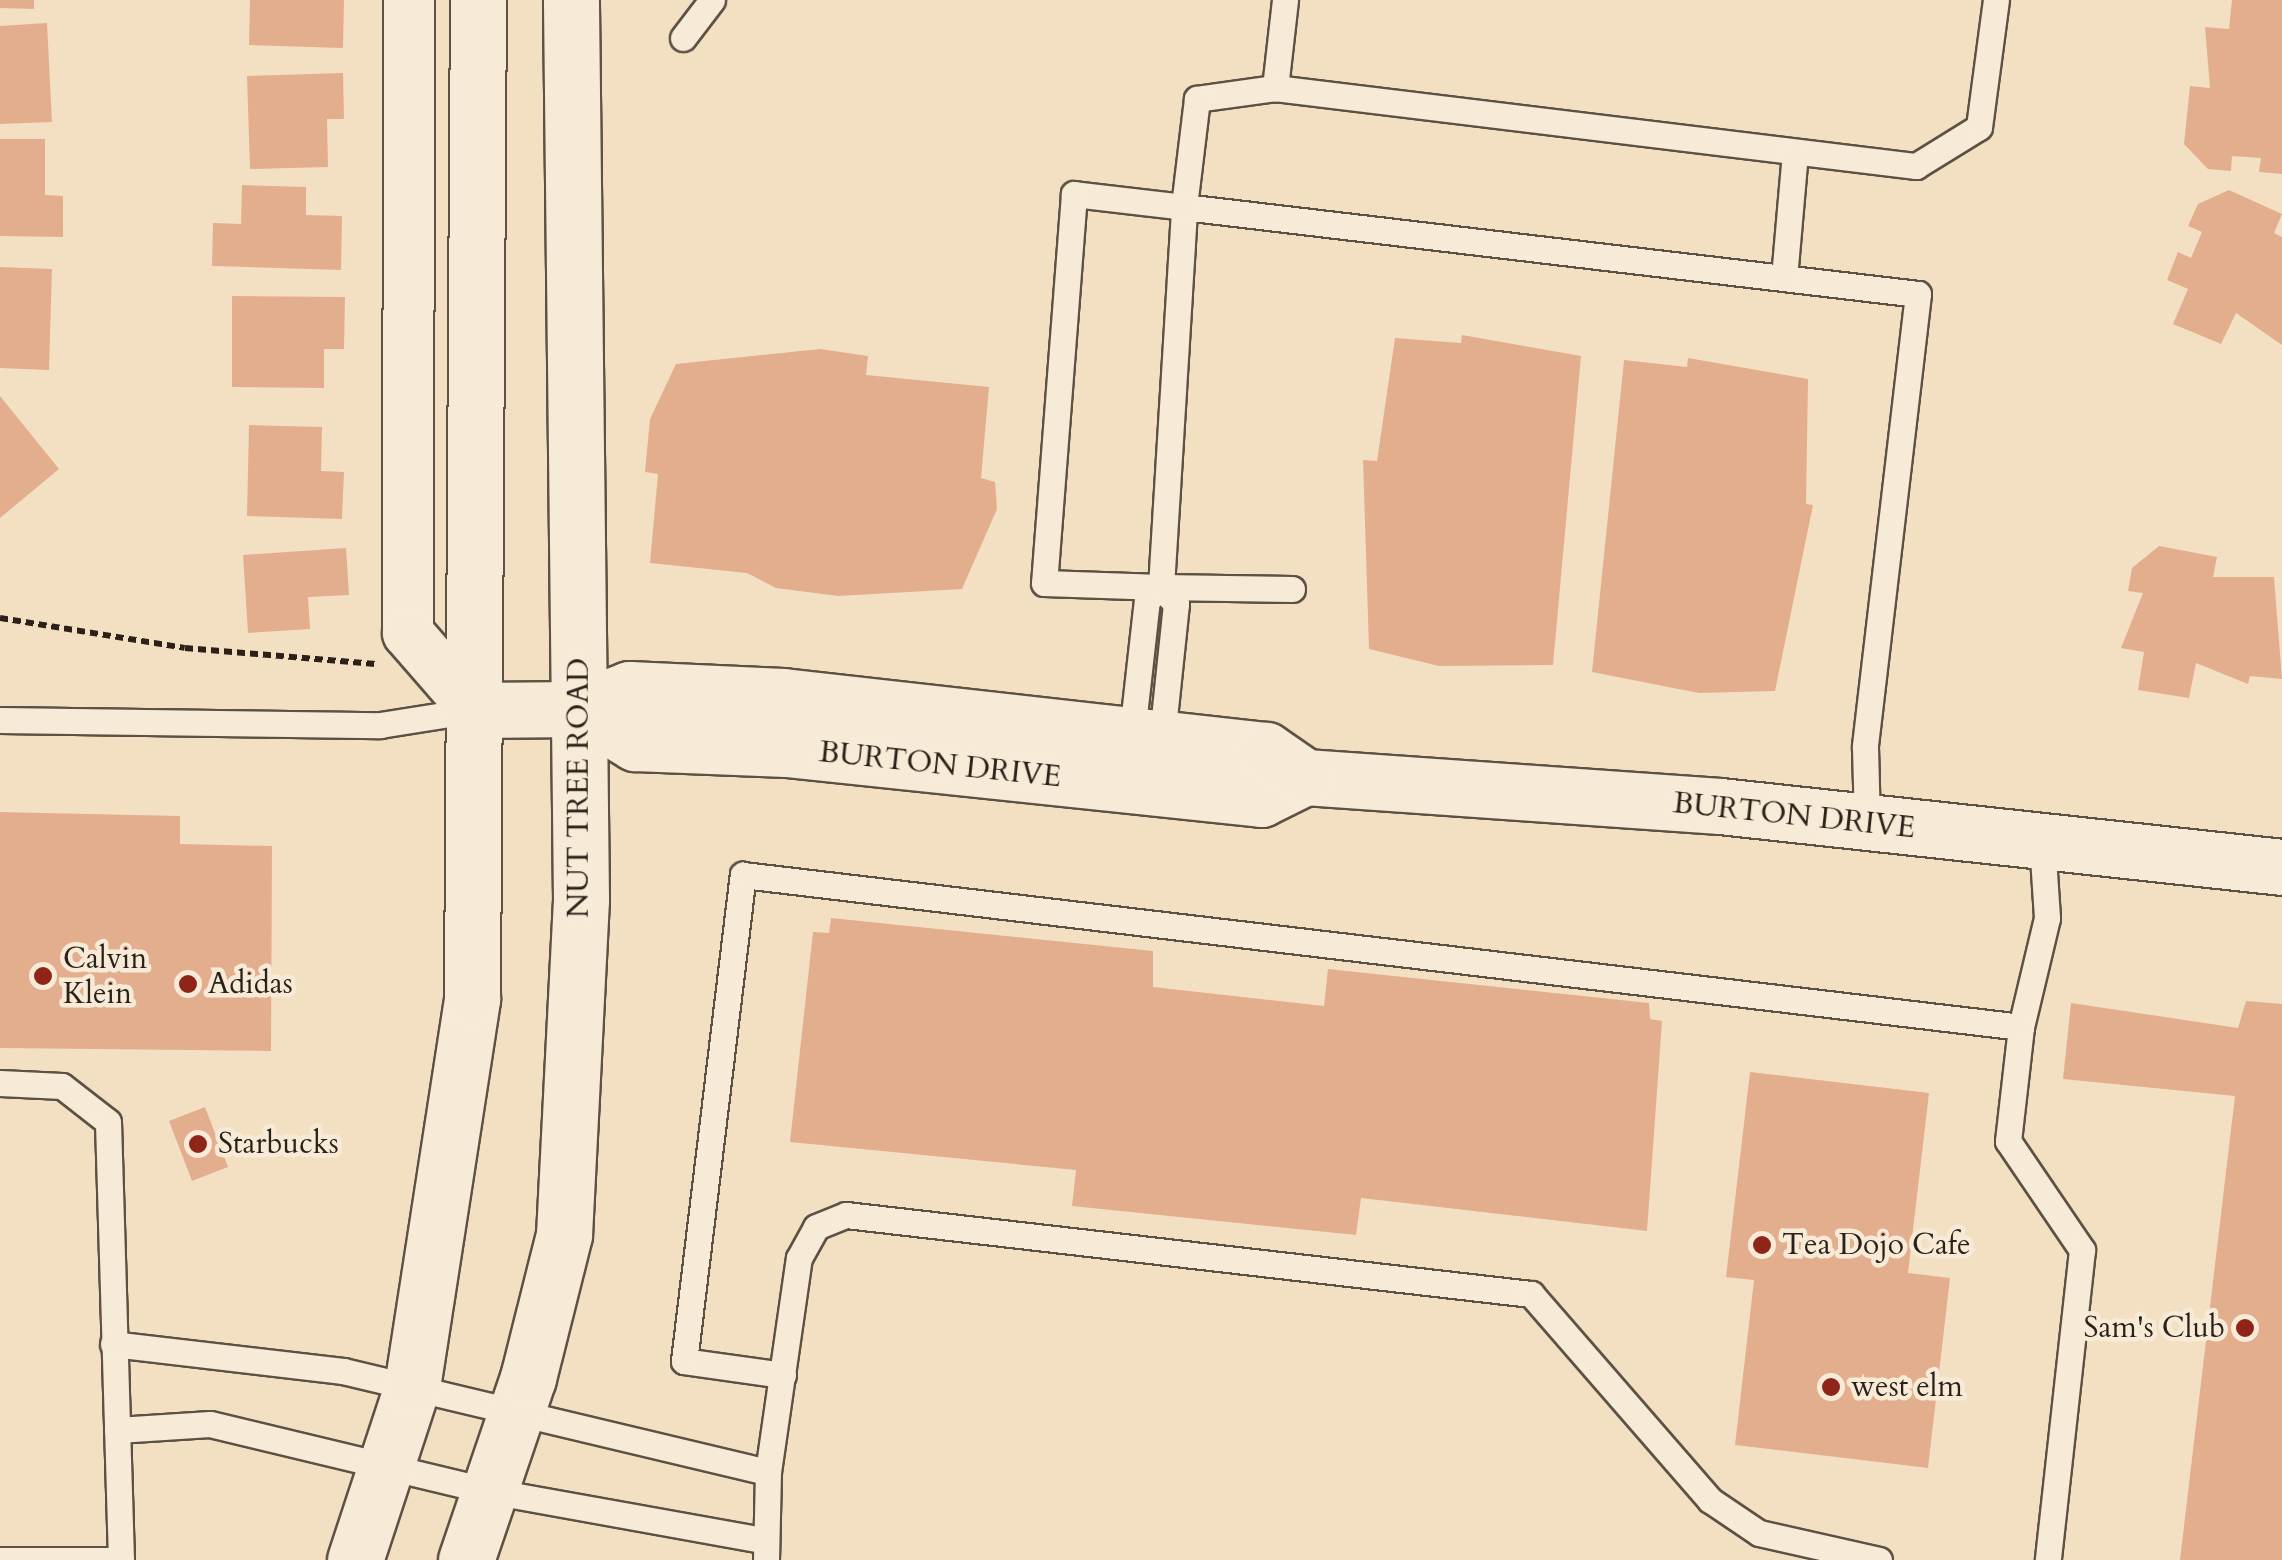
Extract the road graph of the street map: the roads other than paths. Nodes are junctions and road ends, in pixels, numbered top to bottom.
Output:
1 (409, 0) edge
2 (478, 0) edge
3 (571, 0) edge
4 (712, 0) edge
5 (1285, 0) edge
6 (1996, 0) edge
7 (683, 38) dead end
8 (1275, 88) junction
9 (1795, 152) junction
10 (1184, 207) junction
11 (1784, 278) junction
12 (1161, 587) junction
13 (1292, 589) dead end
14 (579, 709) junction
15 (475, 710) junction
16 (0, 720) edge
17 (1147, 735) junction
18 (1305, 777) junction
19 (1867, 823) junction
20 (2042, 842) junction
21 (2282, 868) edge
22 (2021, 1027) junction
23 (0, 1084) edge
24 (113, 1344) junction
25 (783, 1374) junction
26 (412, 1387) junction
27 (516, 1412) junction
28 (118, 1430) junction
29 (388, 1468) junction
30 (768, 1472) junction
31 (490, 1491) junction
32 (764, 1550) edge
33 (0, 1560) edge
34 (121, 1560) edge
35 (355, 1560) edge
36 (466, 1560) edge
37 (1878, 1560) edge
38 (2048, 1560) edge

1 - 15 street
2 - 15 main road
3 - 14 main road, NUT TREE ROAD
4 - 7 lane
5 - 8 lane
6 - 9 lane
8 - 9 lane
8 - 10 lane
9 - 11 lane
10 - 11 lane
10 - 12 lane
10 - 12 lane
11 - 19 lane
12 - 13 lane
12 - 17 lane
14 - 15 main road, BURTON DRIVE
14 - 17 main road, BURTON DRIVE
14 - 18 main road, BURTON DRIVE
14 - 27 main road, NUT TREE ROAD
15 - 16 lane
15 - 26 main road
17 - 18 main road, BURTON DRIVE
18 - 19 main road, BURTON DRIVE
19 - 20 main road, BURTON DRIVE
20 - 21 main road, BURTON DRIVE
20 - 22 lane
22 - 25 lane
22 - 38 lane
23 - 24 lane
24 - 26 lane
24 - 28 lane
25 - 30 lane
25 - 37 lane
26 - 27 lane
26 - 29 main road
27 - 30 lane
27 - 31 main road, NUT TREE ROAD
28 - 29 lane
28 - 34 lane
29 - 31 lane
29 - 35 main road
30 - 32 lane
31 - 32 lane
31 - 36 main road, NUT TREE ROAD
33 - 34 lane

